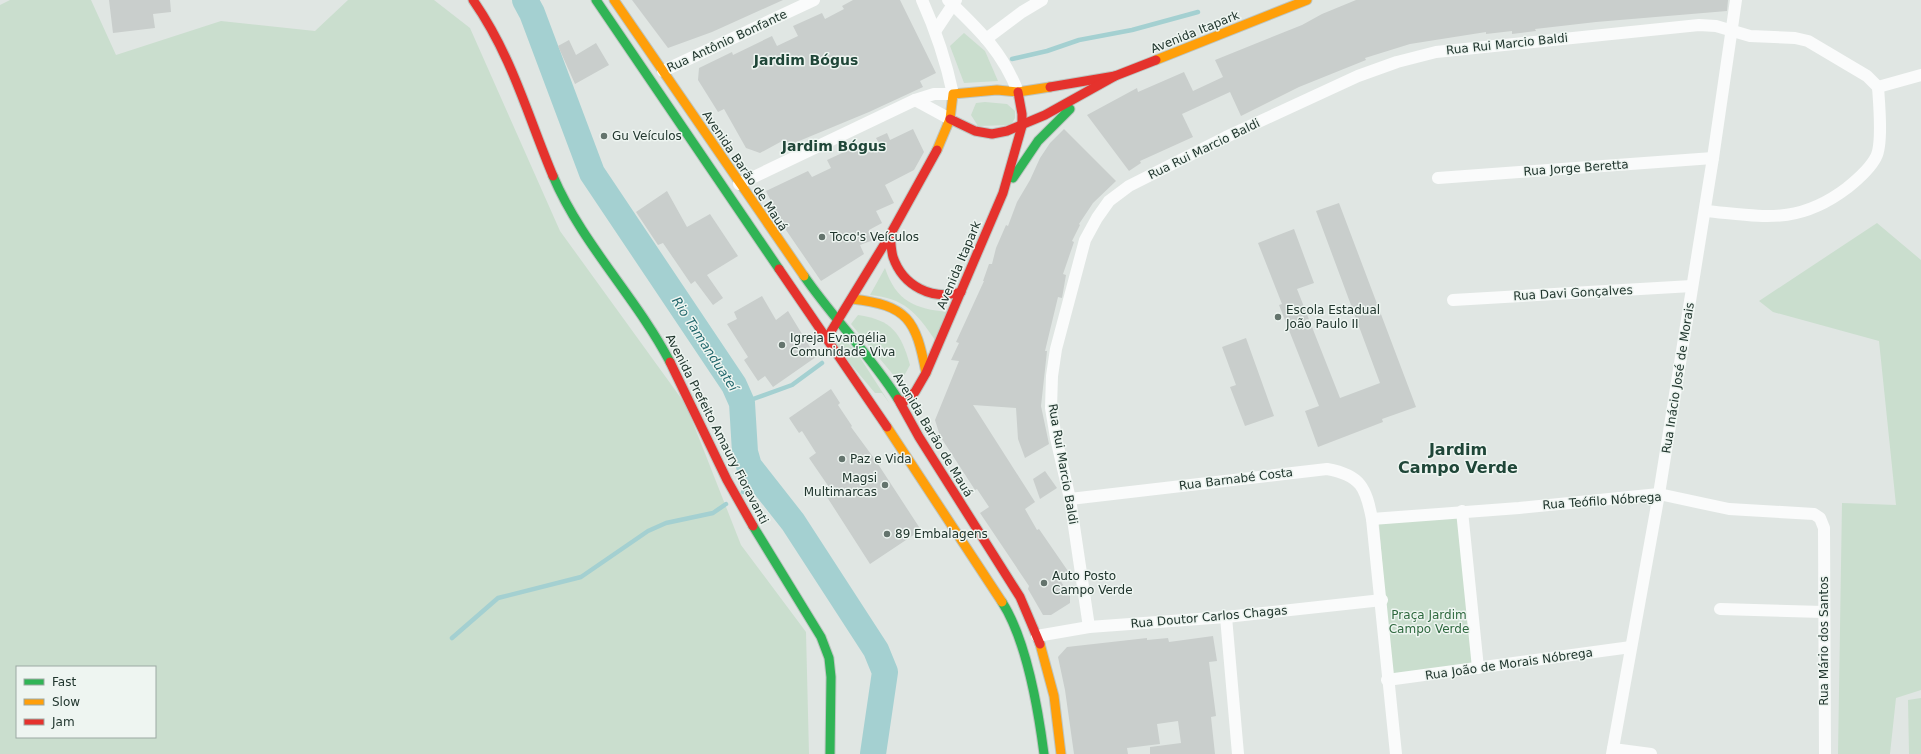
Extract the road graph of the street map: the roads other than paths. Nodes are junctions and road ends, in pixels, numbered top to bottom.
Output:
1 (472, 0) edge
2 (596, 0) edge
3 (614, 0) edge
4 (814, 0) edge
5 (922, 0) edge
6 (1042, 0) edge
7 (1307, 0) edge
8 (1736, 0) edge
9 (952, 2) edge
10 (936, 30) junction
11 (1731, 30) junction
12 (986, 39) junction
13 (663, 71) junction
14 (1921, 75) edge
15 (1115, 76) junction
16 (1878, 87) junction
17 (1089, 91) junction
18 (1018, 92) junction
19 (953, 94) junction
20 (915, 100) junction
21 (950, 119) junction
22 (1022, 126) junction
23 (1713, 158) junction
24 (1438, 178) dead end
25 (739, 184) junction
26 (1002, 193) junction
27 (1704, 211) junction
28 (890, 235) junction
29 (1692, 286) junction
30 (961, 292) junction
31 (852, 299) junction
32 (1453, 300) dead end
33 (838, 322) junction
34 (827, 338) junction
35 (850, 372) junction
36 (926, 373) junction
37 (893, 405) junction
38 (1659, 494) junction
39 (1070, 499) junction
40 (1462, 511) junction
41 (1372, 519) junction
42 (1824, 528) joint
43 (1382, 600) junction
44 (1720, 609) dead end
45 (1823, 612) junction
46 (1226, 617) junction
47 (1089, 627) junction
48 (1036, 636) junction
49 (1631, 647) junction
50 (1478, 668) junction
51 (1387, 680) junction
52 (1613, 752) edge
53 (830, 754) edge
54 (1044, 754) edge
55 (1061, 754) edge
56 (1238, 754) edge
57 (1396, 754) edge
58 (1651, 754) edge
59 (1825, 754) edge

1 - 53 main road, Avenida Prefeito Amaury Fioravanti
2 - 34 main road
3 - 13 main road, Avenida Barão de Mauá
4 - 13 street, Rua Antônio Bonfante
5 - 10 street
6 - 12 street
7 - 15 main road, Avenida Itapark
8 - 11 street, Rua Inácio José de Morais
9 - 10 street
9 - 12 street
10 - 19 street
11 - 16 street, Rua Rui Marcio Baldi
11 - 23 street, Rua Inácio José de Morais
11 - 39 street, Rua Rui Marcio Baldi
12 - 18 street
13 - 25 main road, Avenida Barão de Mauá
14 - 16 street
15 - 17 main road, Avenida Itapark
15 - 18 main road, Avenida Itapark
16 - 27 street
17 - 22 main road, Avenida Itapark
17 - 26 main road
18 - 19 main road, Avenida Itapark
18 - 22 main road, Avenida Itapark
19 - 20 street
19 - 21 main road
20 - 21 street
20 - 25 street
21 - 22 main road, Avenida Itapark
21 - 28 main road
22 - 26 main road, Avenida Itapark
23 - 24 street, Rua Jorge Beretta
23 - 27 street, Rua Inácio José de Morais
25 - 33 main road, Avenida Barão de Mauá
26 - 30 main road, Avenida Itapark
27 - 29 street, Rua Inácio José de Morais
28 - 30 main road
28 - 31 main road
29 - 32 street, Rua Davi Gonçalves
29 - 38 street, Rua Inácio José de Morais
30 - 36 main road, Avenida Itapark
31 - 33 main road
31 - 36 main road
33 - 34 main road
33 - 37 main road, Avenida Barão de Mauá
34 - 35 main road
35 - 37 main road
35 - 54 main road
36 - 37 main road, Avenida Itapark
37 - 48 main road, Avenida Barão de Mauá
38 - 40 street, Rua Teófilo Nóbrega
38 - 42 street, Rua Teófilo Nóbrega
38 - 49 street, Rua Inácio José de Morais
39 - 41 street, Rua Barnabé Costa
39 - 47 street, Rua Rui Marcio Baldi
40 - 41 street, Rua Teófilo Nóbrega
40 - 50 street
41 - 43 street, Rua Barnabé Costa
42 - 45 street, Rua Mário dos Santos
43 - 46 street, Rua Doutor Carlos Chagas
43 - 51 street, Rua Barnabé Costa
44 - 45 street
45 - 59 street, Rua Mário dos Santos
46 - 47 street, Rua Doutor Carlos Chagas
46 - 56 street
47 - 48 street, Rua Doutor Carlos Chagas
48 - 55 main road, Avenida Barão de Mauá
49 - 50 street, Rua João de Morais Nóbrega
49 - 52 street, Rua Inácio José de Morais
50 - 51 street, Rua João de Morais Nóbrega
51 - 57 street, Rua Barnabé Costa
52 - 58 street

